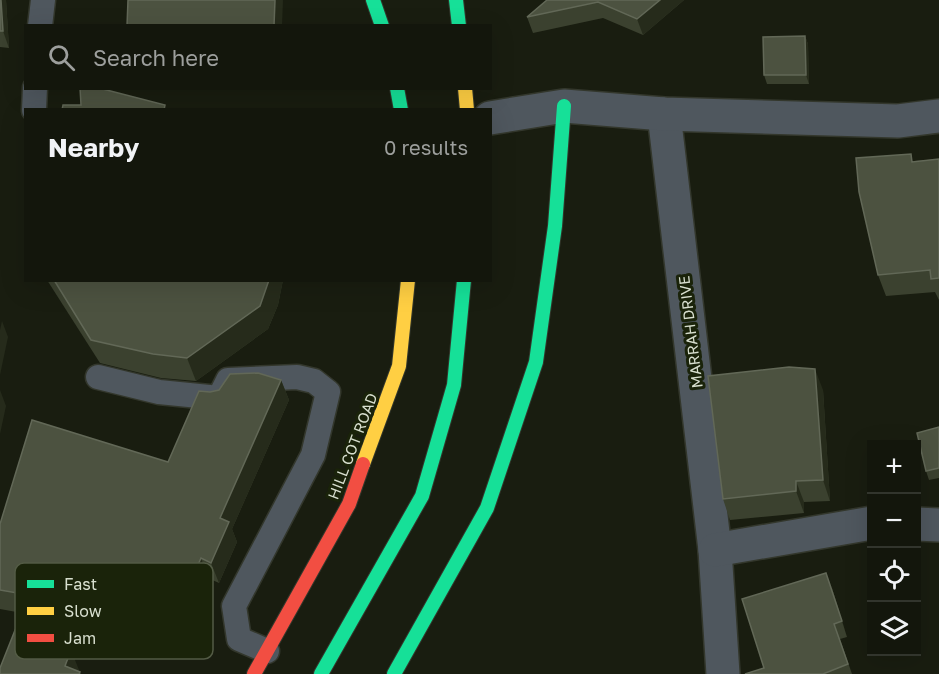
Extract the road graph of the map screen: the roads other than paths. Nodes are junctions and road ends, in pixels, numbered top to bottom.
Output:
1 (43, 0) edge
2 (373, 0) edge
3 (456, 0) edge
4 (40, 24) edge
5 (381, 24) edge
6 (459, 24) edge
7 (35, 90) edge
8 (396, 90) edge
9 (465, 90) edge
10 (564, 105) junction
11 (34, 108) edge
12 (401, 108) edge
13 (467, 108) edge
14 (664, 114) junction
15 (939, 116) edge
16 (492, 118) edge
17 (408, 282) edge
18 (464, 282) edge
19 (98, 377) dead end
20 (867, 523) edge
21 (921, 524) edge
22 (939, 525) edge
23 (715, 550) junction
24 (267, 651) junction
25 (254, 674) edge
26 (321, 674) edge
27 (394, 674) edge
28 (723, 674) edge

1 - 4 lane
2 - 5 main road
3 - 6 main road
7 - 11 lane
8 - 12 main road
9 - 13 main road
10 - 14 street
10 - 16 street
10 - 27 main road
14 - 15 street
14 - 23 street, MARRAH DRIVE
17 - 24 main road, HILL COT ROAD
18 - 26 main road
19 - 24 lane
20 - 23 street
21 - 22 street
23 - 28 street, MARRAH DRIVE
24 - 25 main road, HILL COT ROAD

